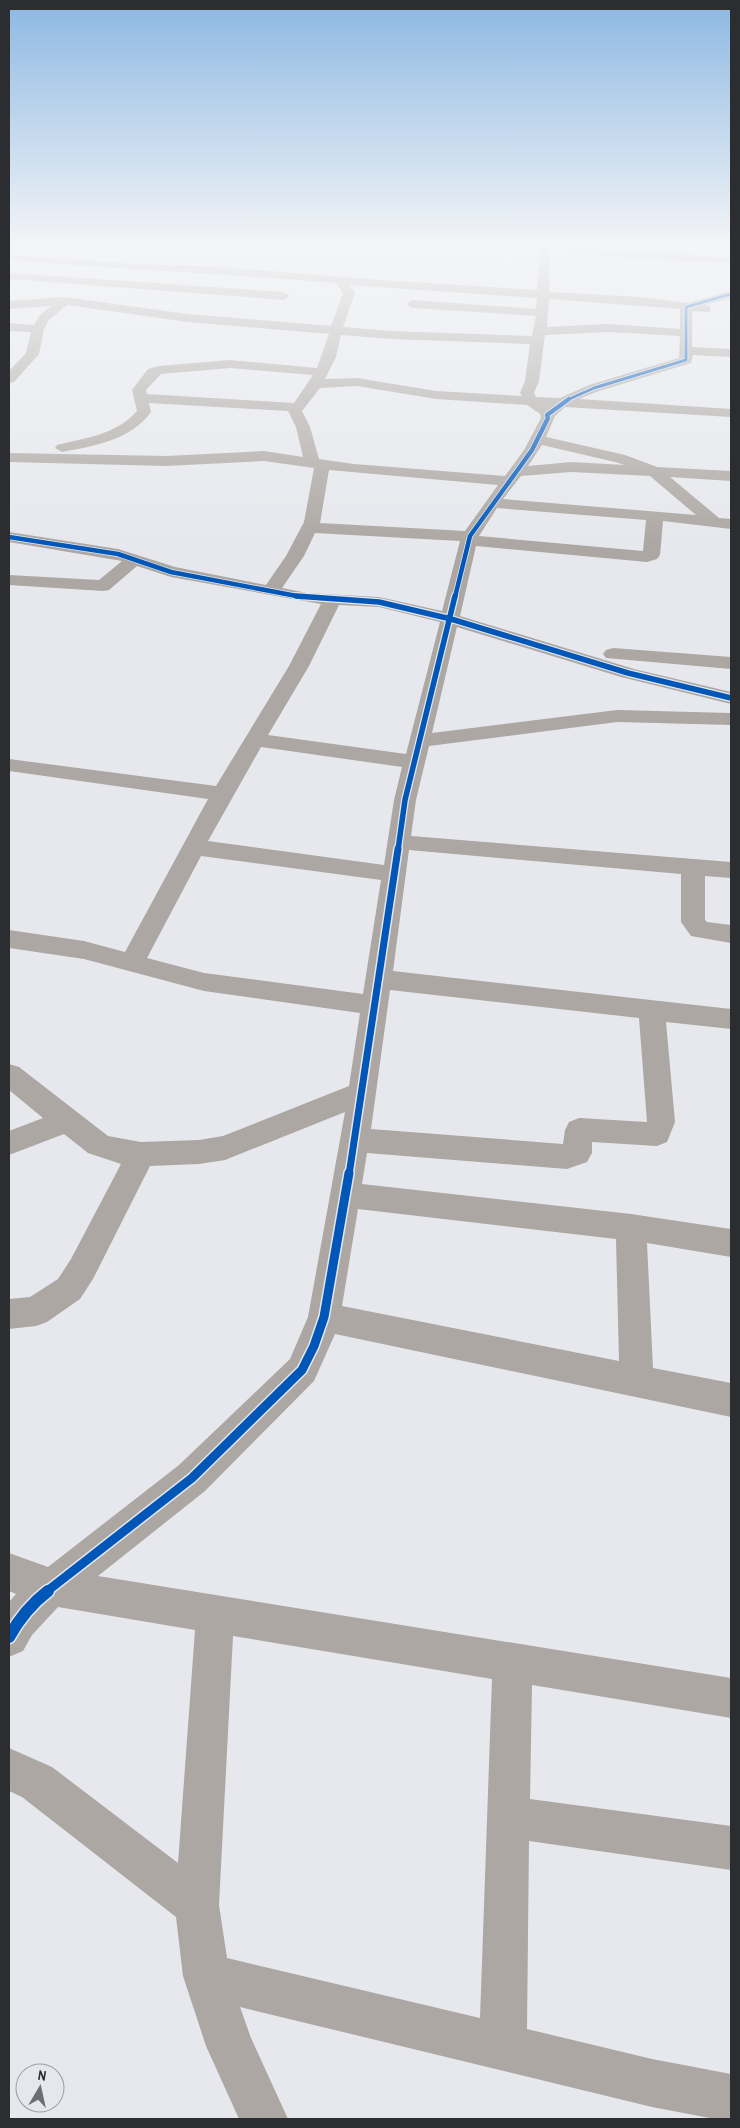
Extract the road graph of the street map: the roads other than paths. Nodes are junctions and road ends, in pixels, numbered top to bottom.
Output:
1 (34, 346) edge
2 (332, 346) edge
3 (537, 346) edge
4 (686, 346) edge
5 (686, 351) junction
6 (17, 352) dead end
7 (731, 353) edge
8 (32, 354) junction
9 (319, 378) junction
10 (9, 379) edge
11 (140, 398) junction
12 (531, 401) junction
13 (560, 403) junction
14 (298, 407) junction
15 (728, 414) edge
16 (547, 415) junction
17 (539, 440) junction
18 (12, 457) edge
19 (317, 463) junction
20 (652, 471) junction
21 (513, 476) junction
22 (731, 476) edge
23 (491, 503) junction
24 (655, 515) junction
25 (714, 522) junction
26 (731, 524) edge
27 (310, 528) junction
28 (9, 538) edge
29 (470, 538) junction
30 (135, 560) junction
31 (9, 580) edge
32 (271, 591) junction
33 (332, 600) junction
34 (451, 619) junction
35 (532, 644) junction
36 (731, 663) edge
37 (731, 698) edge
38 (731, 719) edge
39 (256, 740) junction
40 (418, 751) junction
41 (9, 765) edge
42 (222, 794) junction
43 (399, 842) junction
44 (193, 848) junction
45 (692, 866) junction
46 (731, 870) edge
47 (394, 874) junction
48 (731, 934) edge
49 (9, 939) edge
50 (132, 962) junction
51 (377, 992) junction
52 (652, 1010) junction
53 (731, 1019) edge
54 (9, 1075) edge
55 (362, 1093) junction
56 (66, 1121) junction
57 (355, 1140) junction
58 (9, 1143) edge
59 (141, 1154) junction
60 (345, 1195) junction
61 (631, 1227) junction
62 (731, 1243) edge
63 (9, 1314) edge
64 (324, 1317) junction
65 (636, 1380) junction
66 (731, 1400) edge
67 (9, 1572) edge
68 (50, 1588) junction
69 (215, 1614) junction
70 (9, 1637) edge
71 (512, 1663) junction
72 (731, 1698) edge
73 (9, 1769) edge
74 (509, 1818) junction
75 (731, 1848) edge
76 (197, 1905) junction
77 (206, 1976) junction
78 (503, 2047) junction
79 (731, 2098) edge
80 (264, 2119) edge

1 - 8 street
2 - 9 street
3 - 12 street
4 - 5 street
5 - 7 street
5 - 13 street
6 - 8 street
8 - 10 street
9 - 11 street
9 - 12 street
9 - 14 street
11 - 14 street
11 - 18 street
12 - 13 street
12 - 16 street
13 - 15 street
13 - 16 street
14 - 19 street
16 - 17 street
17 - 20 street
17 - 21 street
18 - 19 street
19 - 21 street
19 - 27 street
20 - 21 street
20 - 22 street
20 - 25 street
21 - 23 street
23 - 24 street
23 - 29 street
24 - 25 street
24 - 29 street
25 - 26 street
27 - 29 street
27 - 32 street
28 - 30 street
29 - 34 street
30 - 31 street
30 - 32 street
32 - 33 street
33 - 34 street
33 - 39 street
34 - 35 street
34 - 40 street
35 - 36 street
35 - 37 street
38 - 40 street
39 - 40 street
39 - 42 street
40 - 43 street
41 - 42 street
42 - 44 street
43 - 45 street
43 - 47 street
44 - 47 street
44 - 50 street
45 - 46 street
45 - 48 street
47 - 51 street
49 - 50 street
50 - 51 street
51 - 52 street
51 - 55 street
52 - 53 street
52 - 57 street
54 - 56 street
55 - 57 street
55 - 59 street
56 - 58 street
56 - 59 street
57 - 60 street
59 - 63 street
60 - 61 street
60 - 64 street
61 - 62 street
61 - 65 street
64 - 65 street
64 - 68 street
65 - 66 street
67 - 68 street
68 - 69 street
68 - 70 street
69 - 71 street
69 - 76 street
71 - 72 street
71 - 74 street
73 - 76 street
74 - 75 street
74 - 78 street
76 - 77 street
77 - 78 street
77 - 80 street
78 - 79 street

